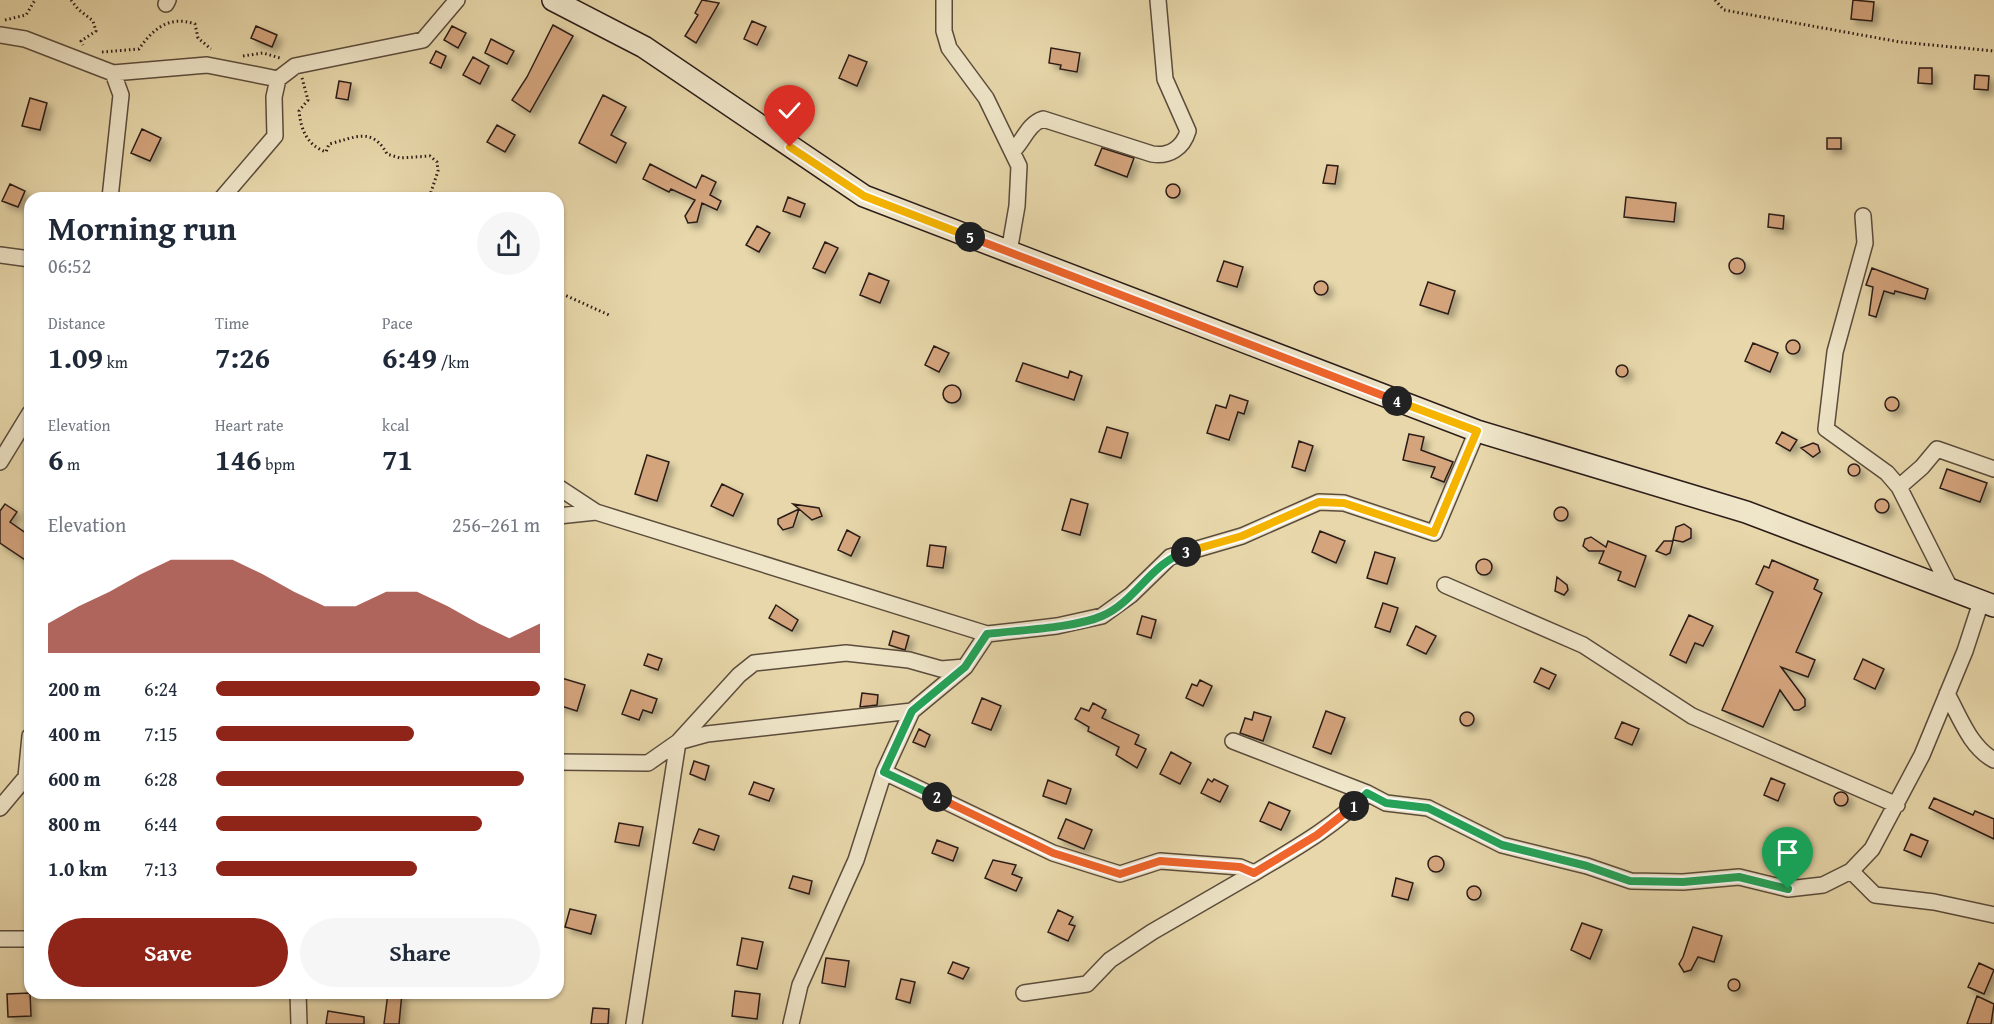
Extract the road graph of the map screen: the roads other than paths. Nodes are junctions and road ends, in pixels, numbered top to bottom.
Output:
1 (457, 0) edge
2 (553, 0) edge
3 (944, 0) edge
4 (1158, 0) edge
5 (0, 35) edge
6 (113, 73) junction
7 (278, 79) junction
8 (1012, 151) junction
9 (111, 192) edge
10 (227, 192) edge
11 (1863, 216) dead end
12 (1009, 252) junction
13 (0, 255) edge
14 (24, 259) edge
15 (24, 423) edge
16 (1477, 431) junction
17 (0, 462) edge
18 (1994, 470) edge
19 (1899, 487) junction
20 (564, 491) edge
21 (597, 512) junction
22 (564, 515) edge
23 (1445, 585) dead end
24 (1950, 588) junction
25 (1988, 604) edge
26 (987, 634) junction
27 (965, 667) junction
28 (1947, 694) junction
29 (912, 711) junction
30 (1233, 741) dead end
31 (678, 742) junction
32 (1994, 760) edge
33 (564, 762) edge
34 (884, 772) junction
35 (24, 780) edge
36 (1367, 793) junction
37 (1896, 806) junction
38 (0, 808) edge
39 (1851, 871) junction
40 (1254, 873) junction
41 (1994, 915) edge
42 (0, 939) edge
43 (24, 939) edge
44 (1024, 993) dead end
45 (298, 999) edge
46 (299, 1024) edge
47 (634, 1024) edge
48 (791, 1024) edge

1 - 7 street
2 - 12 main road
3 - 8 street
4 - 8 street
5 - 6 street
6 - 7 street
6 - 9 street
7 - 10 street
8 - 12 street
11 - 19 street
12 - 16 main road
13 - 14 street
15 - 17 street
16 - 24 main road
16 - 26 street
18 - 19 street
19 - 24 street
20 - 21 street
21 - 22 street
21 - 26 street
23 - 37 street
24 - 25 main road
25 - 28 street
26 - 27 street
27 - 29 street
27 - 31 street
28 - 32 street
28 - 37 street
29 - 31 street
29 - 34 street
30 - 36 street
31 - 33 street
31 - 47 street
34 - 40 street
34 - 48 street
35 - 38 street
36 - 39 street
36 - 40 street
37 - 39 street
39 - 41 street
40 - 44 street
42 - 43 street
45 - 46 street

